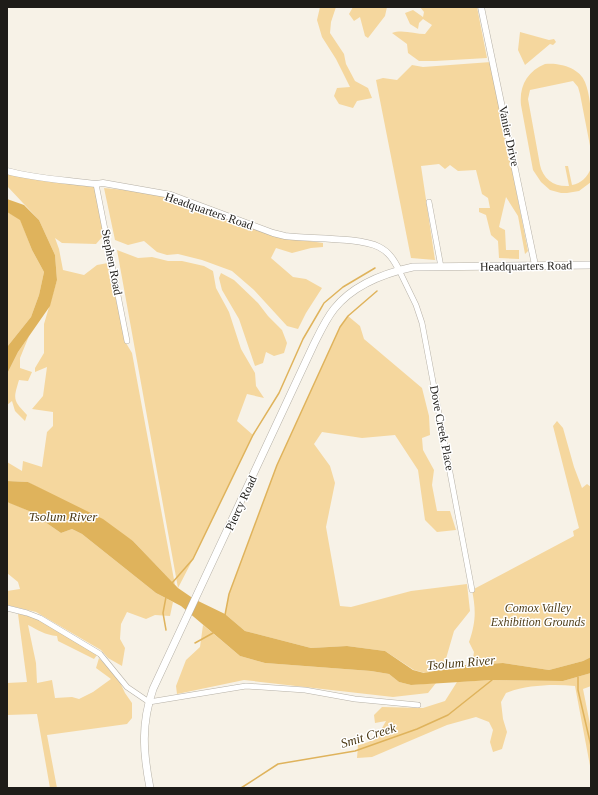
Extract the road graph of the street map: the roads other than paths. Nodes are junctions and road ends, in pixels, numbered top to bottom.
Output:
1 (481, 7) edge
2 (7, 171) edge
3 (96, 184) junction
4 (429, 202) dead end
5 (535, 265) junction
6 (591, 265) edge
7 (413, 267) joint
8 (441, 267) junction
9 (399, 270) junction
10 (127, 341) dead end
11 (472, 590) dead end
12 (7, 608) edge
13 (149, 702) junction
14 (418, 705) dead end
15 (150, 788) edge

1 - 5 street, Vanier Drive
2 - 3 street, Headquarters Road
3 - 9 street, Headquarters Road
3 - 10 street, Stephen Road
4 - 8 street
5 - 6 main road, Headquarters Road
5 - 8 main road, Headquarters Road
7 - 8 main road, Headquarters Road
7 - 9 main road, Piercy Road
9 - 11 street, Dove Creek Place
9 - 13 main road, Piercy Road
12 - 13 street
13 - 14 street
13 - 15 main road, Piercy Road

